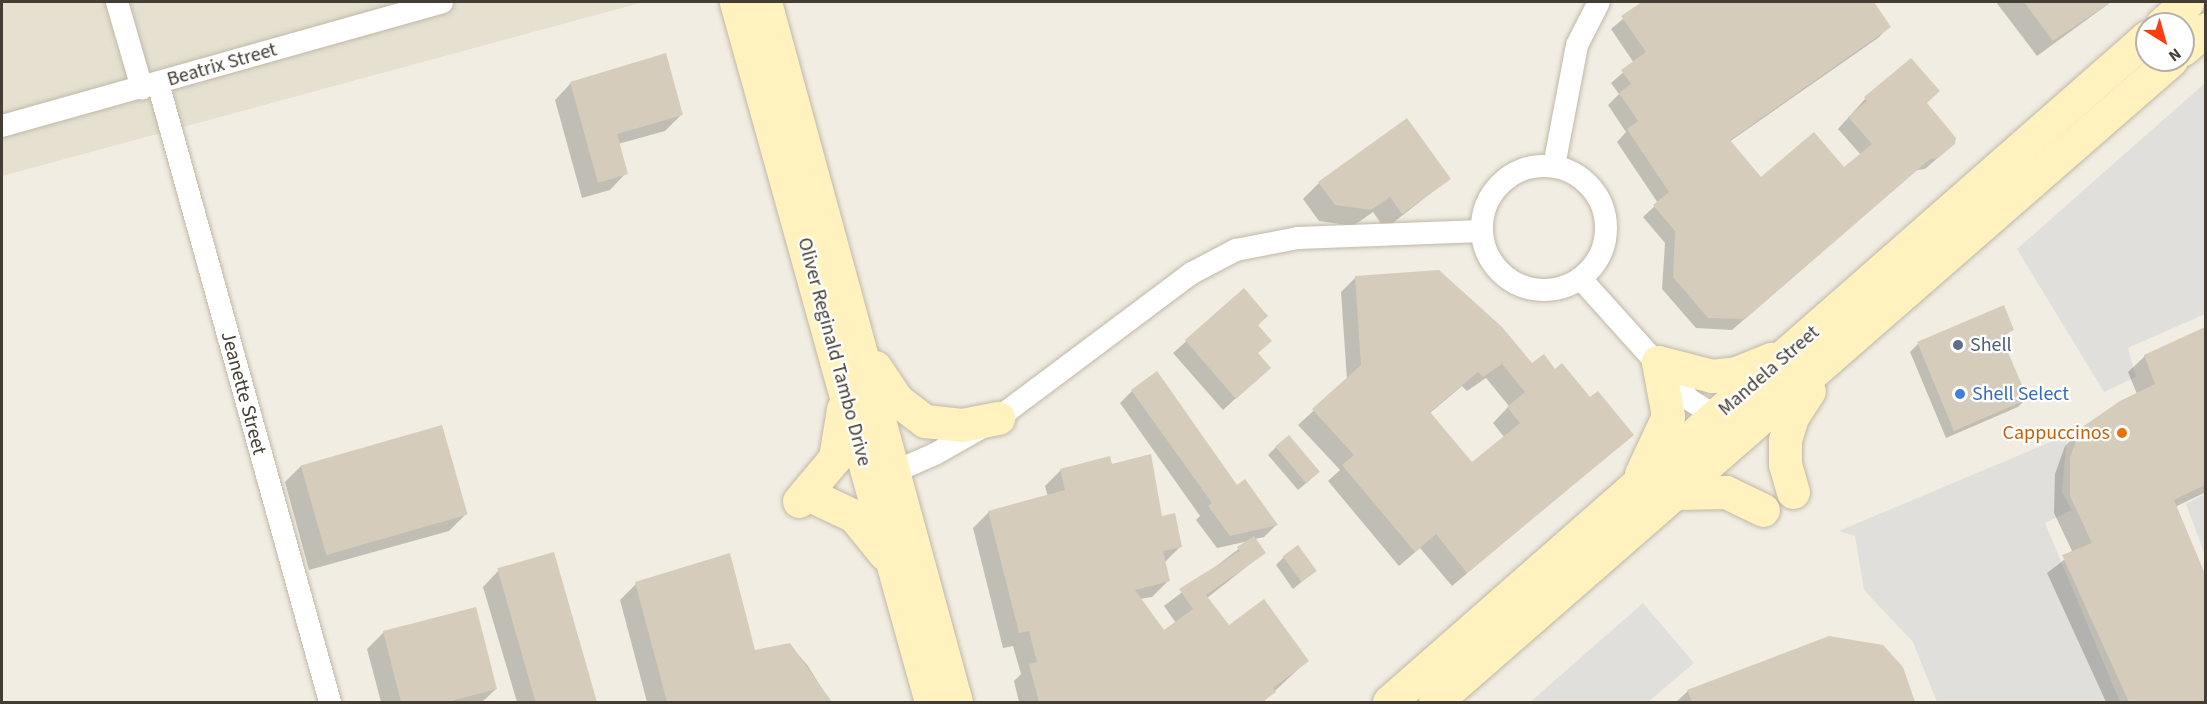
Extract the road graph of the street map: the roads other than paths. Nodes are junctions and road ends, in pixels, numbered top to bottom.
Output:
1 (117, 2) edge
2 (442, 2) edge
3 (736, 2) edge
4 (765, 2) edge
5 (1599, 2) edge
6 (2187, 2) edge
7 (2176, 12) edge
8 (2135, 48) edge
9 (2157, 72) edge
10 (150, 86) junction
11 (2, 126) edge
12 (1554, 166) junction
13 (1481, 231) junction
14 (1581, 279) junction
15 (858, 340) junction
16 (1790, 351) junction
17 (1835, 356) junction
18 (1658, 362) junction
19 (845, 395) junction
20 (998, 418) junction
21 (1708, 424) junction
22 (1730, 448) junction
23 (882, 477) junction
24 (1633, 489) junction
25 (1793, 492) dead end
26 (1676, 493) junction
27 (1763, 510) dead end
28 (897, 570) junction
29 (330, 702) edge
30 (931, 702) edge
31 (956, 702) edge
32 (1389, 702) edge
33 (1435, 702) edge

1 - 10 street, Jeanette Street
2 - 10 street, Beatrix Street
3 - 19 main road, Oliver Reginald Tambo Drive
4 - 15 main road, Oliver Reginald Tambo Drive
5 - 12 street
6 - 7 main road
8 - 16 main road, Mandela Street
9 - 17 main road, Mandela Street
10 - 11 street, Beatrix Street
10 - 29 street, Jeanette Street
12 - 13 street
12 - 14 street
13 - 14 street
13 - 20 street
14 - 18 street
15 - 20 main road
15 - 23 main road, Oliver Reginald Tambo Drive
16 - 18 main road
16 - 21 main road, Mandela Street
17 - 22 main road, Mandela Street
17 - 25 main road
18 - 21 street
18 - 24 main road
19 - 23 main road, Oliver Reginald Tambo Drive
19 - 28 main road
20 - 23 street
21 - 22 street
21 - 24 main road, Mandela Street
22 - 26 main road, Mandela Street
23 - 28 main road, Oliver Reginald Tambo Drive
23 - 31 main road, Oliver Reginald Tambo Drive
24 - 32 main road, Mandela Street
26 - 27 main road
26 - 33 main road, Mandela Street
28 - 30 main road, Oliver Reginald Tambo Drive

